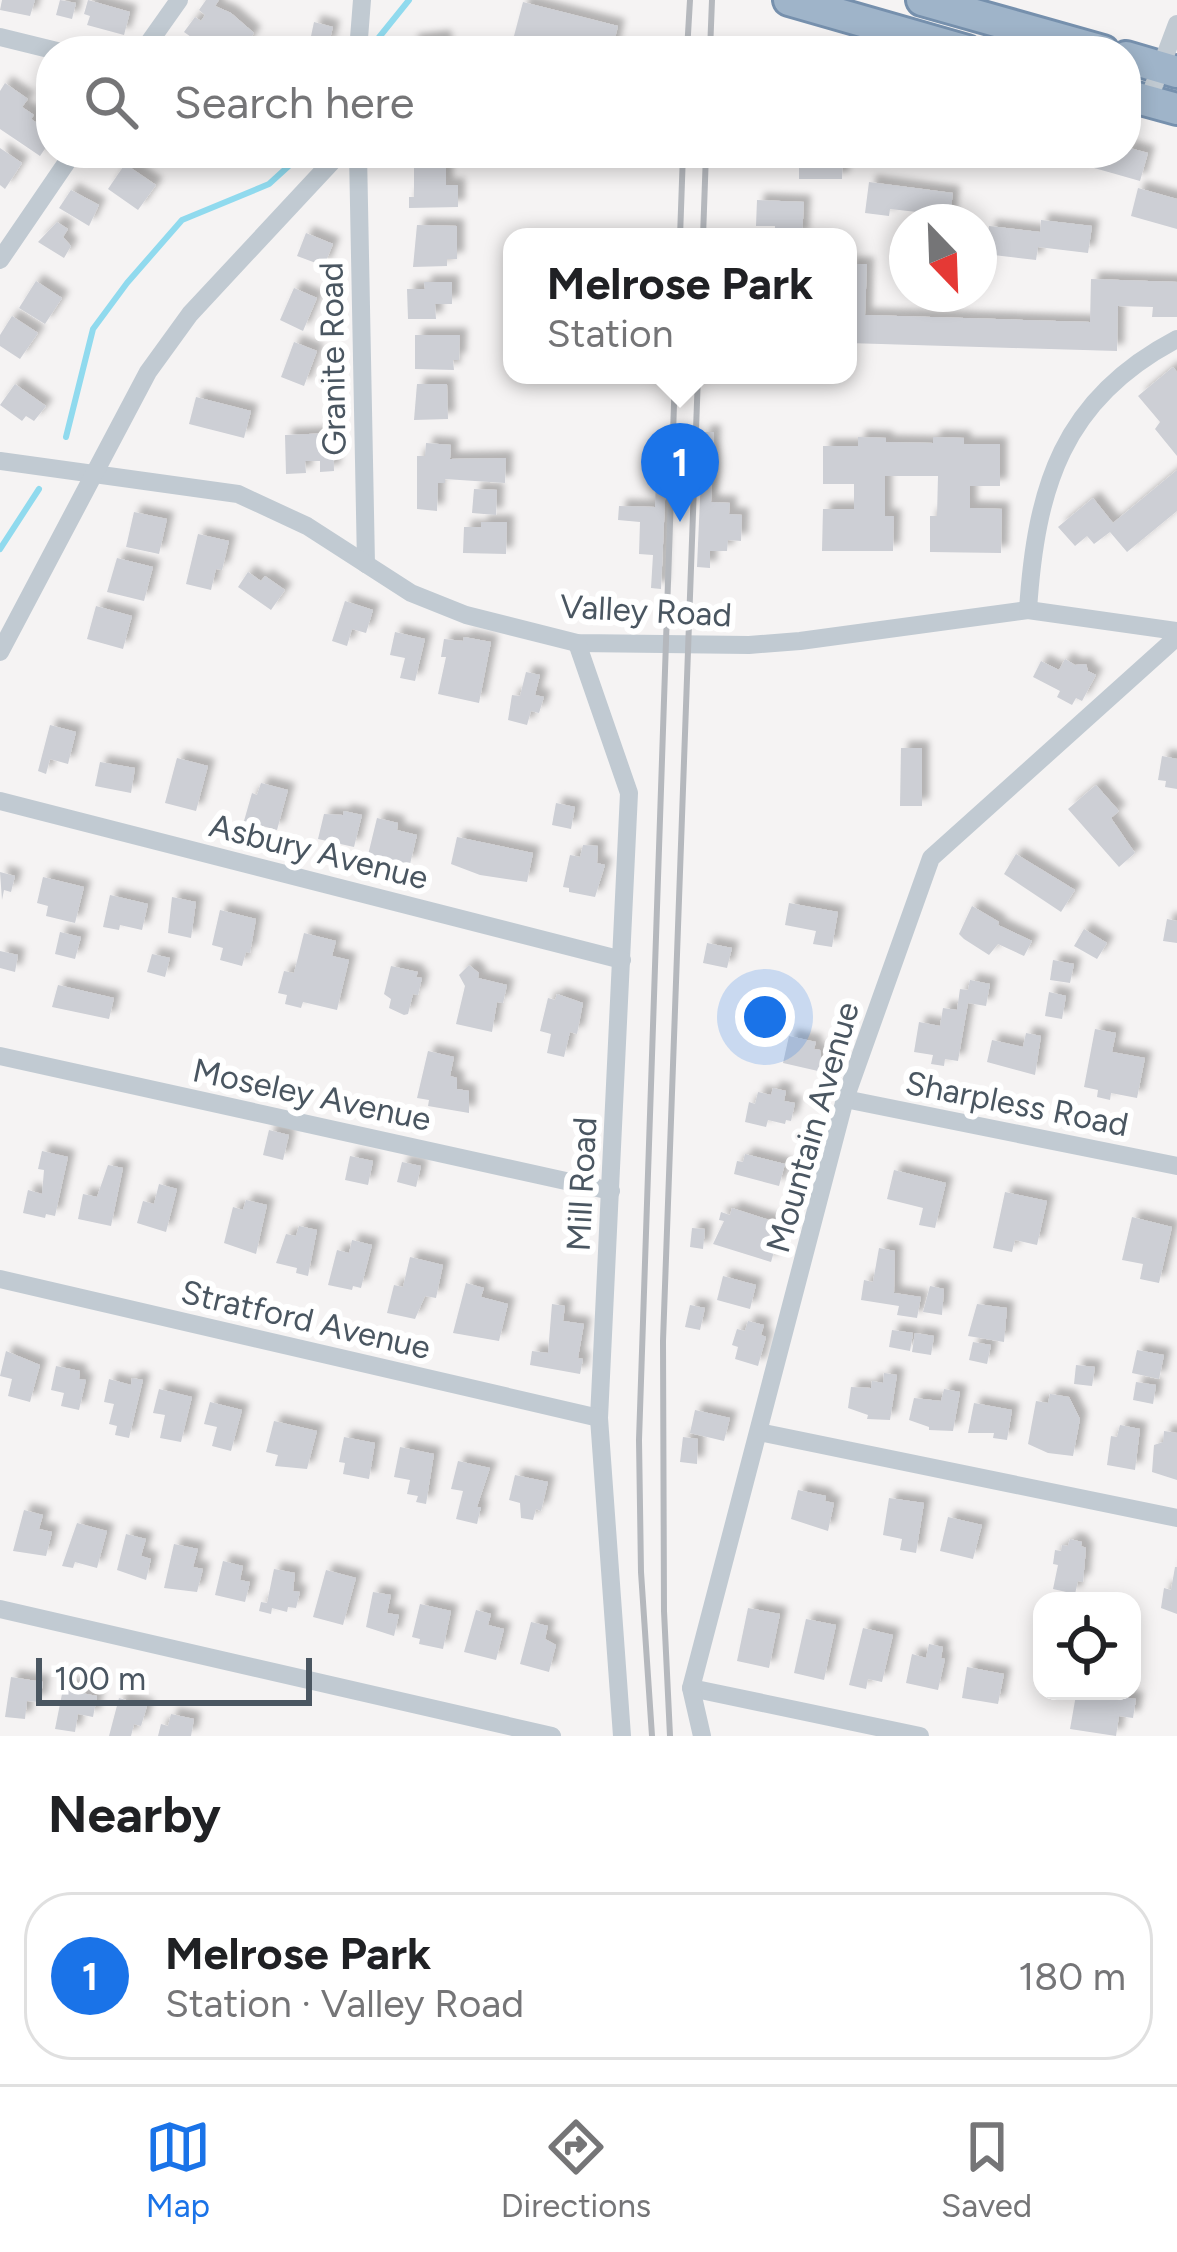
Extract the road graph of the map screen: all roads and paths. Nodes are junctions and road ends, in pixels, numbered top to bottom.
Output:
1 (179, 0) edge
2 (362, 0) edge
3 (789, 0) edge
4 (922, 0) edge
5 (1177, 25) edge
6 (153, 36) edge
7 (359, 36) edge
8 (915, 36) edge
9 (1050, 36) edge
10 (0, 37) edge
11 (36, 46) edge
12 (1168, 70) edge
13 (1150, 101) edge
14 (63, 168) edge
15 (326, 168) edge
16 (358, 168) edge
17 (0, 260) edge
18 (1177, 339) edge
19 (0, 461) edge
20 (92, 472) junction
21 (366, 564) junction
22 (1028, 610) junction
23 (1177, 634) edge
24 (577, 643) junction
25 (0, 652) edge
26 (0, 801) edge
27 (622, 960) junction
28 (0, 1056) edge
29 (845, 1099) junction
30 (1177, 1166) edge
31 (611, 1191) junction
32 (0, 1279) edge
33 (599, 1418) junction
34 (760, 1432) junction
35 (1177, 1518) edge
36 (0, 1609) edge
37 (691, 1688) junction
38 (553, 1736) edge
39 (622, 1736) edge
40 (702, 1736) edge
41 (920, 1736) edge

1 - 6 street
2 - 7 street
3 - 8 highway
4 - 9 highway
5 - 12 street
10 - 11 street
12 - 13 street
14 - 17 street
15 - 20 street
16 - 21 street, Granite Road
18 - 22 street
19 - 20 street, Valley Road
20 - 21 street, Valley Road
20 - 25 street
21 - 24 street, Valley Road
22 - 23 street, Valley Road
22 - 24 street, Valley Road
23 - 29 street, Mountain Avenue
24 - 27 street, Mill Road
26 - 27 street, Asbury Avenue
27 - 31 street, Mill Road
28 - 31 street, Moseley Avenue
29 - 30 street, Sharpless Road
29 - 34 street, Mountain Avenue
31 - 33 street, Mill Road
32 - 33 street, Stratford Avenue
33 - 39 street, Mill Road
34 - 35 street
34 - 37 street, Mountain Avenue
36 - 38 street
37 - 40 street, Mountain Avenue
37 - 41 street

